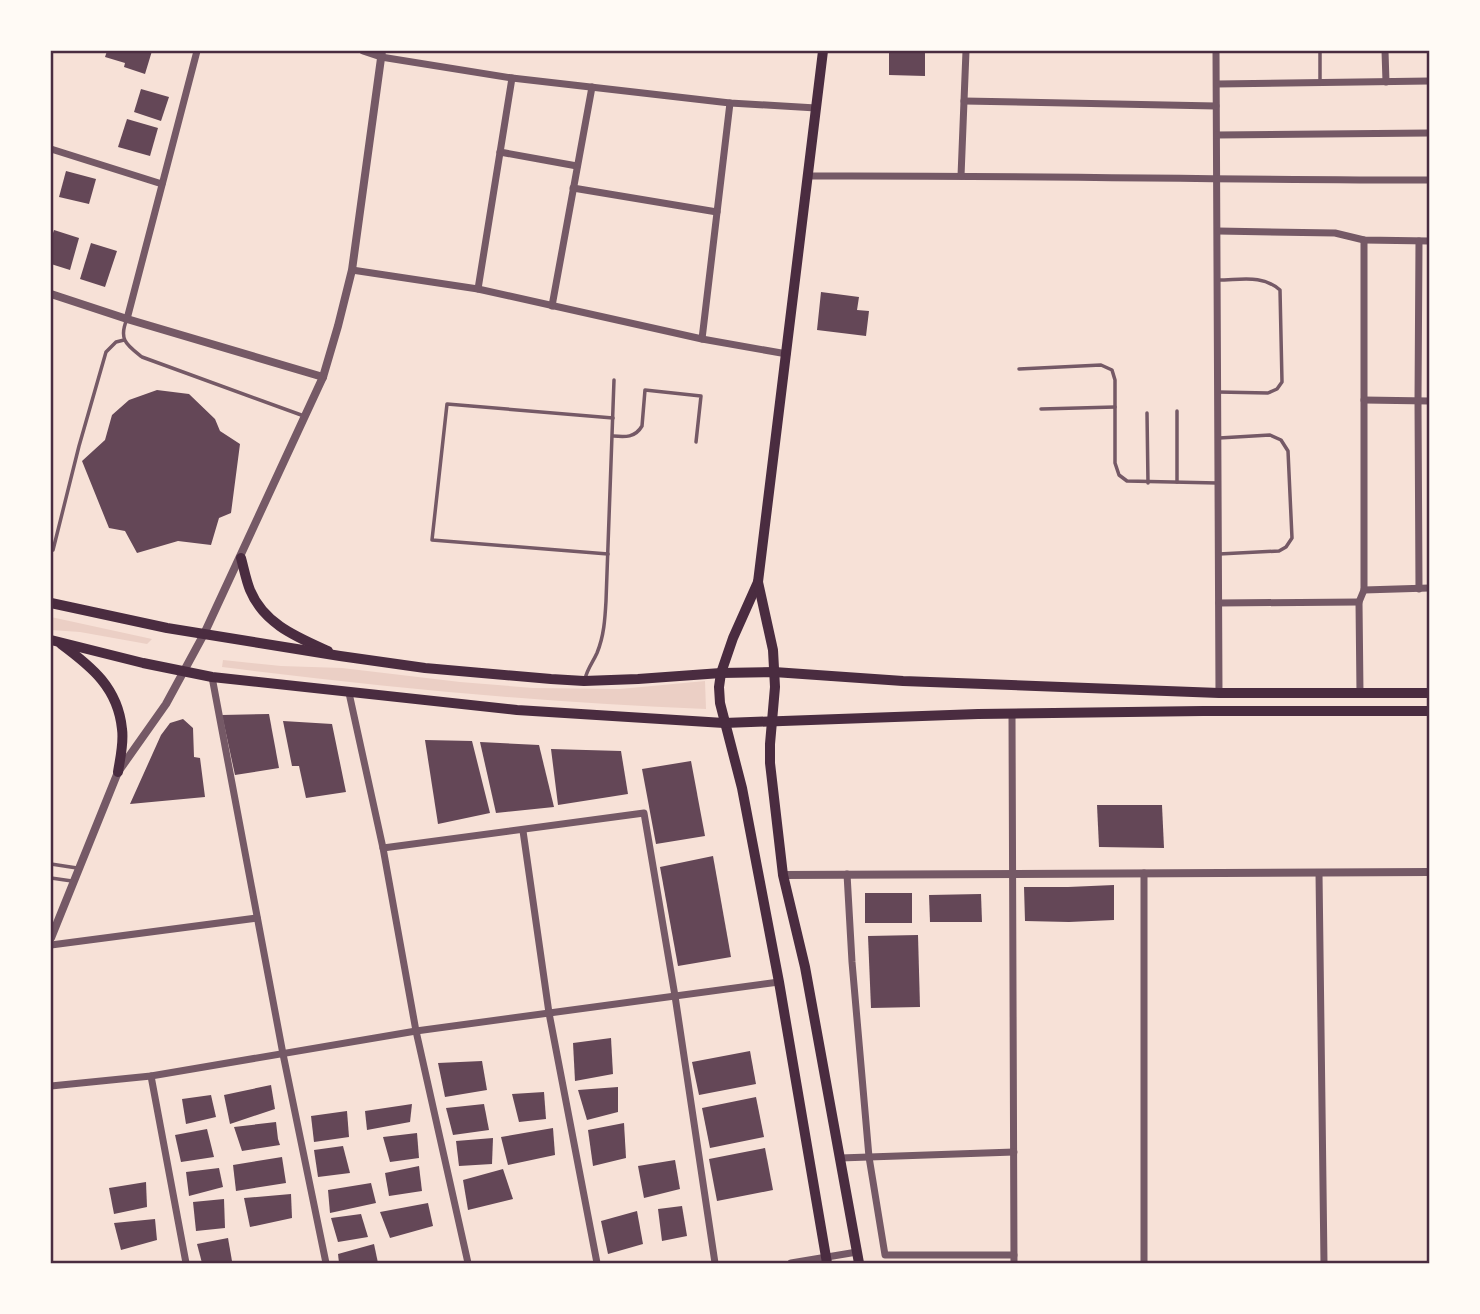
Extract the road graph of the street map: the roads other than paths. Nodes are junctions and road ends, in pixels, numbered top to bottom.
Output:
1 (197, 51) edge
2 (363, 51) edge
3 (823, 51) edge
4 (966, 51) edge
5 (1216, 51) edge
6 (1320, 51) edge
7 (1385, 51) edge
8 (382, 54) edge
9 (512, 78) junction
10 (1429, 81) edge
11 (1386, 82) junction
12 (1320, 83) junction
13 (1217, 85) junction
14 (592, 87) junction
15 (964, 101) junction
16 (730, 103) junction
17 (1216, 106) junction
18 (816, 107) junction
19 (1429, 133) edge
20 (1217, 135) junction
21 (51, 149) edge
22 (500, 152) junction
23 (578, 166) junction
24 (807, 176) junction
25 (961, 176) junction
26 (1217, 180) junction
27 (1429, 180) edge
28 (162, 184) junction
29 (573, 188) junction
30 (717, 212) junction
31 (1218, 231) junction
32 (1364, 240) junction
33 (1419, 241) junction
34 (1429, 241) edge
35 (352, 270) junction
36 (1218, 280) junction
37 (478, 289) junction
38 (51, 294) edge
39 (552, 306) junction
40 (127, 319) junction
41 (702, 339) junction
42 (124, 340) junction
43 (786, 354) junction
44 (1019, 369) dead end
45 (323, 377) junction
46 (614, 380) dead end
47 (1218, 392) junction
48 (1364, 400) junction
49 (1418, 401) junction
50 (1429, 401) edge
51 (1115, 407) junction
52 (1041, 409) dead end
53 (1177, 411) dead end
54 (1147, 413) dead end
55 (306, 416) junction
56 (613, 418) junction
57 (612, 436) junction
58 (1219, 438) junction
59 (696, 442) dead end
60 (1177, 482) junction
61 (1147, 483) junction
62 (1219, 483) junction
63 (53, 550) dead end
64 (608, 554) junction
65 (1219, 554) junction
66 (241, 558) junction
67 (758, 582) junction
68 (1429, 588) edge
69 (1419, 589) junction
70 (1364, 590) junction
71 (1359, 602) junction
72 (51, 603) edge
73 (1219, 603) junction
74 (204, 634) junction
75 (53, 640) edge
76 (340, 656) junction
77 (185, 672) junction
78 (774, 672) junction
79 (721, 673) junction
80 (212, 677) junction
81 (584, 681) junction
82 (349, 693) junction
83 (1360, 693) junction
84 (1429, 693) edge
85 (1219, 694) junction
86 (1429, 711) edge
87 (1012, 714) junction
88 (772, 722) junction
89 (724, 723) junction
90 (118, 772) junction
91 (523, 831) junction
92 (383, 848) junction
93 (51, 864) edge
94 (79, 868) junction
95 (1429, 872) edge
96 (1144, 873) junction
97 (1320, 873) junction
98 (847, 874) junction
99 (1013, 874) junction
100 (783, 875) junction
101 (51, 878) edge
102 (74, 881) junction
103 (257, 919) junction
104 (51, 938) edge
105 (51, 945) edge
106 (779, 982) junction
107 (675, 996) junction
108 (549, 1013) junction
109 (416, 1031) junction
110 (283, 1054) junction
111 (152, 1076) junction
112 (51, 1086) edge
113 (1014, 1152) junction
114 (869, 1157) junction
115 (840, 1158) junction
116 (857, 1252) junction
117 (1014, 1259) edge
118 (827, 1260) edge
119 (186, 1263) edge
120 (326, 1263) edge
121 (468, 1263) edge
122 (597, 1263) edge
123 (715, 1263) edge
124 (791, 1263) edge
125 (859, 1263) edge
126 (1144, 1263) edge
127 (1324, 1263) edge

1 - 28 street
2 - 8 street
3 - 18 main road
4 - 15 street
5 - 13 street
6 - 12 lane
7 - 11 street
8 - 9 street
8 - 35 street
9 - 14 street
9 - 22 street
10 - 11 street
11 - 12 street
12 - 13 street
13 - 17 street
14 - 16 street
14 - 23 street
15 - 17 street
15 - 25 street
16 - 18 street
16 - 30 street
17 - 20 street
18 - 24 main road
19 - 20 street
20 - 26 street
21 - 28 street
22 - 23 street
22 - 37 street
23 - 29 street
24 - 25 street
24 - 43 main road
25 - 26 street
26 - 27 street
26 - 31 street
28 - 40 street
29 - 30 street
29 - 39 street
30 - 41 street
31 - 32 street
31 - 36 street
32 - 33 street
32 - 48 street
33 - 34 street
33 - 49 street
35 - 37 street
35 - 45 street
36 - 47 street
36 - 47 lane
37 - 39 street
38 - 40 street
39 - 41 street
40 - 42 lane
40 - 45 street
41 - 43 street
42 - 55 lane
42 - 63 lane
43 - 67 main road
44 - 51 lane
45 - 55 street
46 - 56 lane
47 - 58 street
48 - 49 street
48 - 70 street
49 - 50 street
49 - 69 street
51 - 52 lane
51 - 61 lane
53 - 60 lane
54 - 61 lane
55 - 66 street
56 - 57 lane
56 - 64 lane
57 - 59 lane
57 - 64 lane
58 - 62 street
58 - 65 lane
60 - 61 lane
60 - 62 lane
62 - 65 street
64 - 81 lane
65 - 73 street
66 - 74 street
66 - 76 main road
67 - 78 main road
67 - 79 main road
68 - 69 street
69 - 70 street
70 - 71 street
71 - 73 street
71 - 83 street
72 - 74 main road
73 - 85 street
74 - 76 main road
74 - 77 street
75 - 77 main road
75 - 90 main road
76 - 81 main road
77 - 80 main road
77 - 90 street
78 - 79 main road
78 - 85 main road
78 - 88 main road
79 - 81 main road
79 - 89 main road
80 - 82 main road
80 - 103 street
82 - 89 main road
82 - 92 street
83 - 84 main road
83 - 85 main road
86 - 87 main road
87 - 88 main road
87 - 99 street
88 - 89 main road
88 - 100 main road
89 - 106 main road
90 - 94 street
91 - 92 street
91 - 107 street
91 - 108 street
92 - 109 street
93 - 94 lane
94 - 102 street
95 - 97 street
96 - 97 street
96 - 99 street
96 - 126 street
97 - 127 street
98 - 99 street
98 - 100 street
98 - 114 street
99 - 113 street
100 - 115 main road
101 - 102 lane
102 - 104 street
103 - 105 street
103 - 110 street
106 - 107 street
106 - 118 main road
107 - 108 street
107 - 123 street
108 - 109 street
108 - 122 street
109 - 110 street
109 - 121 street
110 - 111 street
110 - 120 street
111 - 112 street
111 - 119 street
113 - 114 street
113 - 117 street
114 - 115 street
114 - 117 street
115 - 116 main road
116 - 118 street
116 - 125 main road
118 - 124 street

